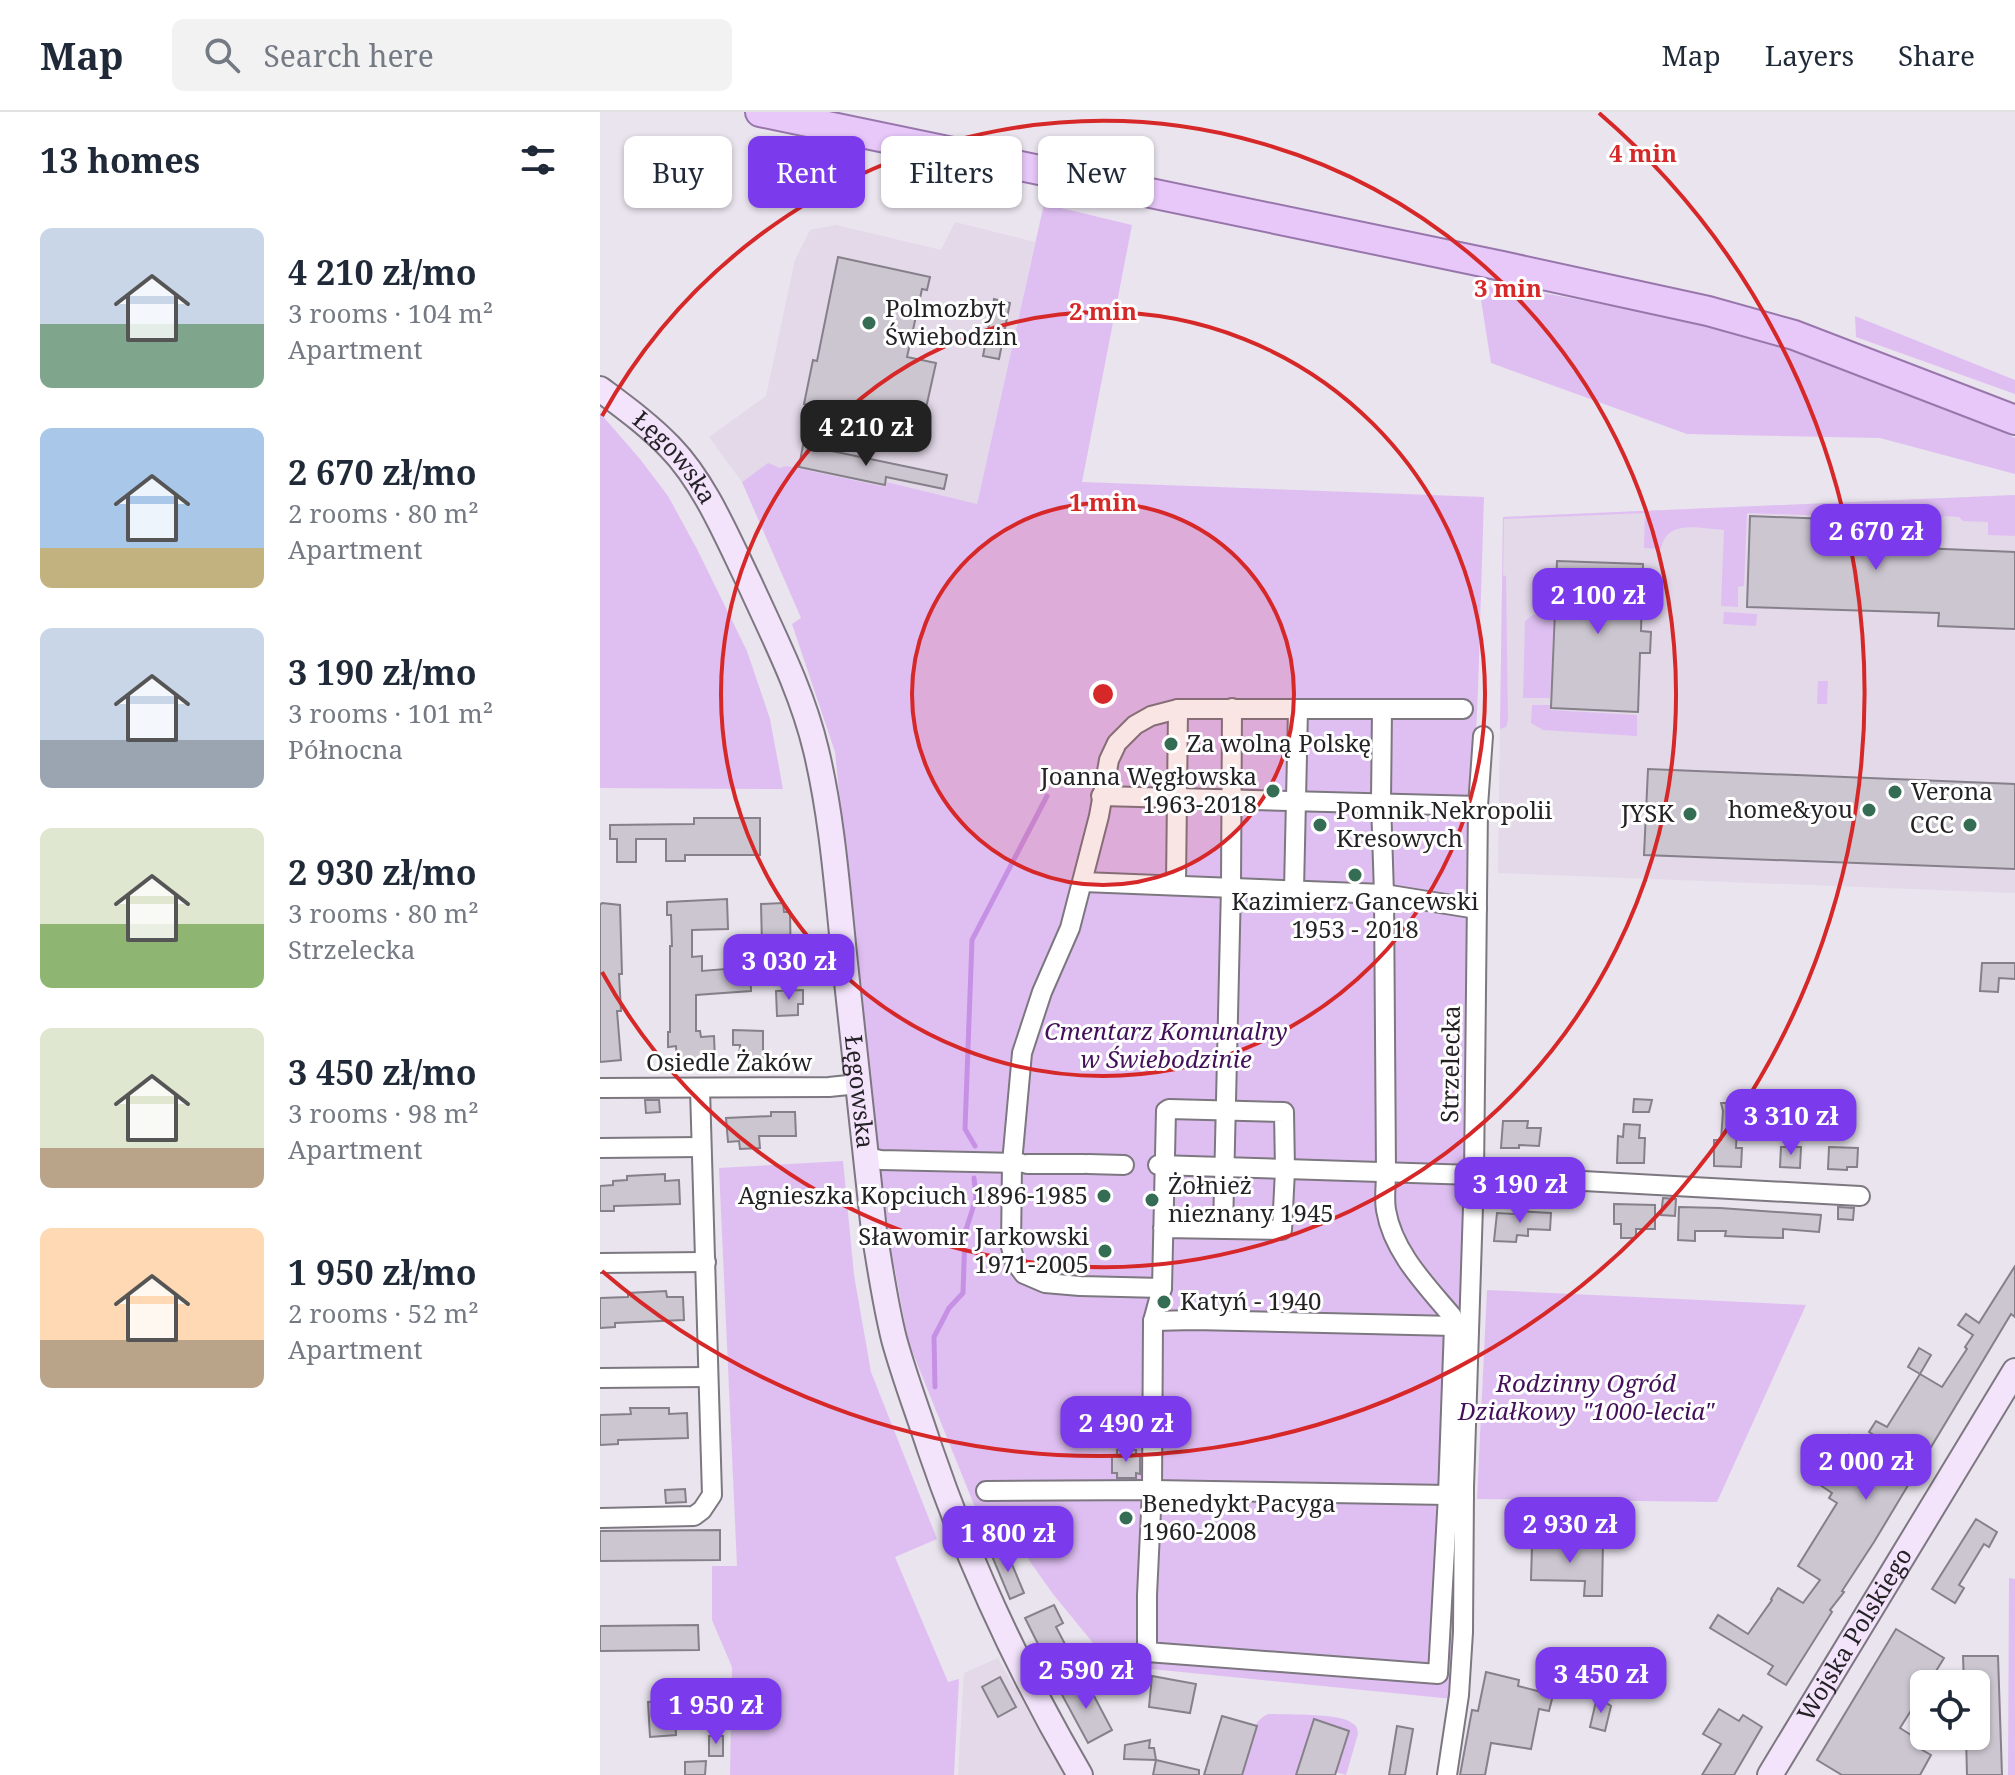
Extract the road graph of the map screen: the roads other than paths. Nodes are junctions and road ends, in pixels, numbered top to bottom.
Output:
1 (760, 112) edge
2 (600, 389) edge
3 (2015, 420) edge
4 (1232, 708) junction
5 (1178, 709) junction
6 (1298, 709) junction
7 (1382, 709) junction
8 (1463, 709) dead end
9 (1483, 736) dead end
10 (1101, 796) junction
11 (1177, 799) junction
12 (1231, 799) junction
13 (1296, 801) junction
14 (1381, 802) junction
15 (1478, 806) junction
16 (1083, 882) junction
17 (1176, 884) junction
18 (1231, 887) junction
19 (1294, 890) junction
20 (1384, 894) junction
21 (1477, 909) junction
22 (858, 1084) junction
23 (600, 1088) edge
24 (700, 1089) junction
25 (1226, 1111) junction
26 (701, 1147) junction
27 (600, 1148) edge
28 (866, 1157) junction
29 (1020, 1163) junction
30 (1159, 1165) junction
31 (1224, 1168) junction
32 (1285, 1170) junction
33 (1386, 1173) junction
34 (1474, 1175) junction
35 (1860, 1196) dead end
36 (1163, 1228) junction
37 (1223, 1229) junction
38 (706, 1262) junction
39 (600, 1263) edge
40 (1162, 1288) junction
41 (1153, 1321) junction
42 (1454, 1326) junction
43 (2015, 1371) edge
44 (707, 1377) junction
45 (600, 1378) edge
46 (1152, 1490) junction
47 (986, 1491) dead end
48 (1456, 1496) junction
49 (600, 1518) edge
50 (1080, 1775) edge
51 (1447, 1775) edge
52 (1770, 1775) edge

1 - 3 main road
2 - 22 street, Łęgowska
4 - 5 street
4 - 6 street
4 - 12 street
5 - 10 street
5 - 11 street
6 - 7 street
6 - 13 street
7 - 8 street
7 - 14 street
9 - 15 street, Strzelecka
10 - 11 street
10 - 16 street
11 - 12 street
11 - 17 street
12 - 13 street
12 - 18 street
13 - 14 street
13 - 19 street
14 - 15 street
14 - 20 street
15 - 21 street, Strzelecka
16 - 17 street
16 - 29 street
17 - 18 street
18 - 19 street
18 - 25 street
19 - 20 street
20 - 21 street
20 - 33 street
21 - 34 street, Strzelecka
22 - 24 street, Osiedle Żaków
22 - 28 street, Łęgowska
23 - 24 street, Osiedle Żaków
24 - 26 street
25 - 30 street
25 - 31 street
25 - 32 street
26 - 27 street
26 - 38 street
28 - 29 street
28 - 50 street, Łęgowska
29 - 30 street
29 - 40 street
30 - 31 street
30 - 36 street
31 - 32 street
31 - 37 street
32 - 33 street
32 - 37 street
33 - 34 street
33 - 42 street
34 - 35 street
34 - 48 street, Strzelecka
36 - 37 street
36 - 40 street
38 - 39 street
38 - 44 street
40 - 41 street
41 - 42 street
41 - 46 street
42 - 48 street
43 - 52 street, Wojska Polskiego
44 - 45 street
44 - 49 street
46 - 47 street
46 - 48 street
46 - 48 street
48 - 51 street, Strzelecka

